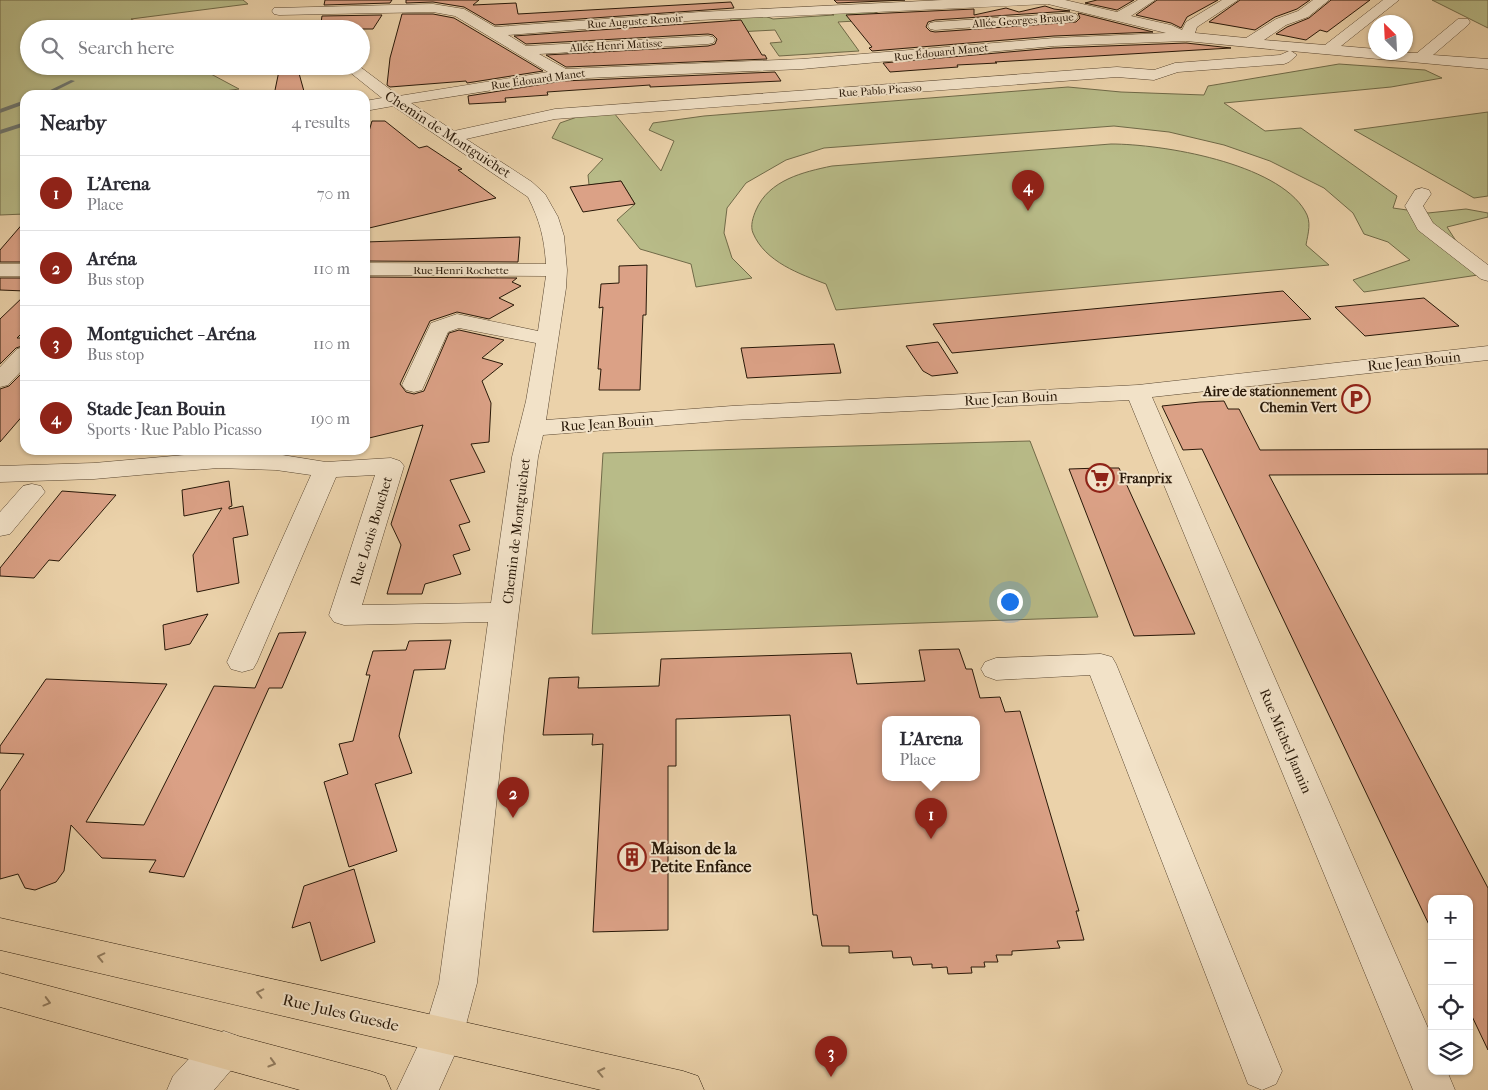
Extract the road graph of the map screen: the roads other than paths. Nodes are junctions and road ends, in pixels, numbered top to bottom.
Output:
1 (1048, 0) edge
2 (1148, 0) edge
3 (1231, 0) edge
4 (1322, 0) edge
5 (1392, 0) edge
6 (1115, 16) junction
7 (290, 20) edge
8 (1463, 22) dead end
9 (935, 26) dead end
10 (491, 32) junction
11 (1186, 37) junction
12 (708, 40) dead end
13 (1250, 42) junction
14 (1306, 47) junction
15 (1329, 49) junction
16 (525, 50) junction
17 (1420, 58) junction
18 (1488, 64) edge
19 (563, 74) junction
20 (361, 75) edge
21 (396, 101) junction
22 (370, 105) edge
23 (451, 137) junction
24 (1422, 194) dead end
25 (370, 269) edge
26 (0, 270) edge
27 (20, 270) edge
28 (557, 270) junction
29 (1488, 275) edge
30 (547, 340) junction
31 (1488, 353) edge
32 (20, 359) edge
33 (0, 380) edge
34 (414, 385) dead end
35 (1138, 392) junction
36 (532, 428) junction
37 (107, 455) edge
38 (222, 455) edge
39 (326, 470) junction
40 (94, 471) junction
41 (0, 474) edge
42 (32, 492) dead end
43 (0, 528) edge
44 (506, 612) junction
45 (242, 662) dead end
46 (996, 669) dead end
47 (0, 934) edge
48 (0, 990) edge
49 (443, 1036) junction
50 (224, 1049) junction
51 (1262, 1072) dead end
52 (188, 1090) edge
53 (370, 1090) edge
54 (418, 1090) edge
55 (683, 1090) edge
56 (1434, 1090) edge

1 - 6 street, Rue Auguste Renoir
1 - 10 street, Rue Auguste Renoir
2 - 6 street
3 - 11 street
4 - 13 street
5 - 15 street
6 - 9 street, Allée Georges Braque
6 - 11 street, Rue Auguste Renoir
7 - 10 street
8 - 17 street
10 - 16 street
11 - 13 street, Rue Édouard Manet
11 - 19 street, Rue Édouard Manet
12 - 16 street, Allée Henri Matisse
13 - 14 street, Rue Édouard Manet
14 - 15 street, Rue Édouard Manet
14 - 23 street, Rue Pablo Picasso
15 - 17 street, Rue Édouard Manet
16 - 19 street
17 - 18 street, Rue Édouard Manet
19 - 21 street, Rue Édouard Manet
20 - 21 street, Chemin de Montguichet
21 - 22 street, Rue Édouard Manet
21 - 23 street, Chemin de Montguichet
23 - 28 street, Chemin de Montguichet
24 - 29 street
25 - 28 street, Rue Henri Rochette
26 - 27 street
28 - 30 street, Chemin de Montguichet
30 - 34 street
30 - 36 street, Chemin de Montguichet
31 - 35 street, Rue Jean Bouin
32 - 33 street
35 - 36 street, Rue Jean Bouin
35 - 56 street, Rue Michel Jannin
36 - 44 street, Chemin de Montguichet
37 - 40 street
38 - 39 street, Rue Louis Bouchet
38 - 40 street, Rue Louis Bouchet
39 - 44 street, Rue Louis Bouchet
39 - 45 street
40 - 41 street, Rue Louis Bouchet
42 - 43 street
44 - 49 street, Chemin de Montguichet
46 - 51 street
49 -> 47 main road, Rue Jules Guesde
48 -> 50 main road
49 - 54 street, Chemin de Montguichet
55 -> 49 main road, Rue Jules Guesde
50 - 52 street
50 -> 53 main road

